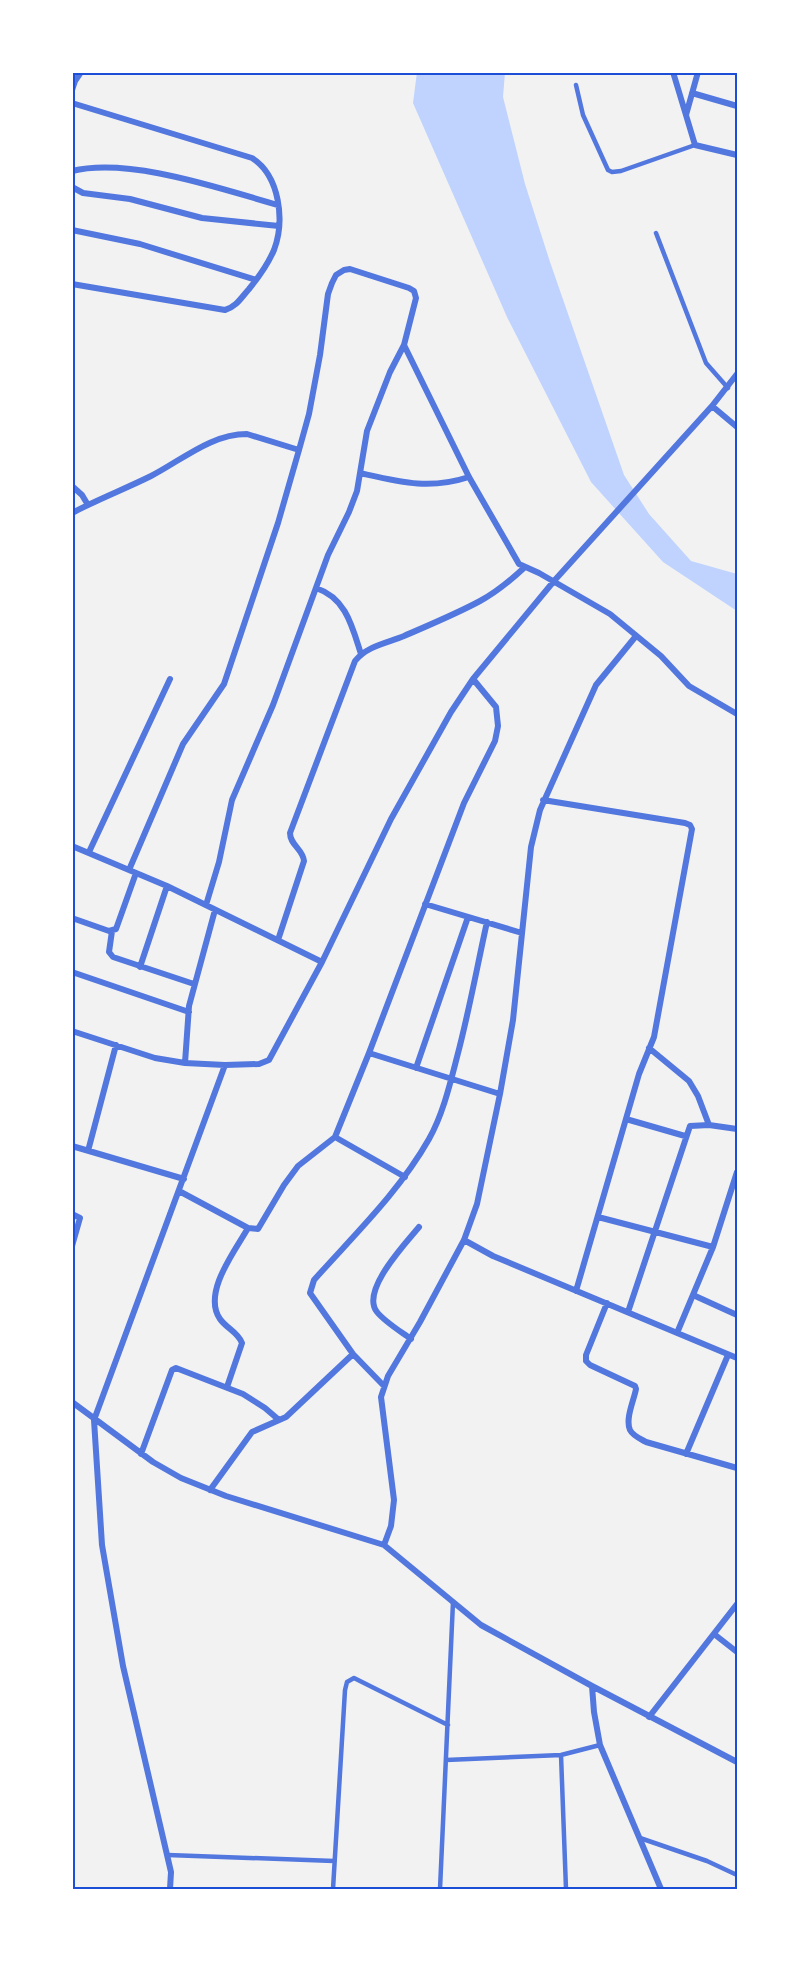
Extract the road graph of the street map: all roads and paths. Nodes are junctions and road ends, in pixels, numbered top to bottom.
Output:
1 (81, 72) edge
2 (673, 72) edge
3 (699, 72) edge
4 (576, 85) dead end
5 (72, 90) edge
6 (692, 93) junction
7 (72, 103) edge
8 (737, 106) edge
9 (686, 116) junction
10 (695, 145) junction
11 (737, 155) edge
12 (72, 171) edge
13 (72, 187) edge
14 (278, 206) junction
15 (279, 226) junction
16 (72, 230) edge
17 (656, 233) dead end
18 (256, 280) junction
19 (72, 284) edge
20 (404, 345) junction
21 (737, 374) edge
22 (728, 388) junction
23 (712, 406) junction
24 (737, 427) edge
25 (299, 450) junction
26 (360, 473) junction
27 (469, 477) junction
28 (72, 486) edge
29 (88, 505) junction
30 (72, 513) edge
31 (525, 567) junction
32 (554, 581) junction
33 (316, 588) junction
34 (636, 636) junction
35 (360, 654) junction
36 (170, 679) dead end
37 (473, 679) junction
38 (737, 714) edge
39 (543, 800) junction
40 (72, 846) edge
41 (90, 852) junction
42 (133, 871) junction
43 (167, 886) junction
44 (425, 904) junction
45 (206, 905) junction
46 (216, 910) junction
47 (468, 917) junction
48 (72, 918) edge
49 (487, 922) junction
50 (112, 931) junction
51 (522, 933) junction
52 (278, 940) junction
53 (322, 962) junction
54 (140, 967) junction
55 (72, 972) edge
56 (194, 984) junction
57 (189, 1012) junction
58 (72, 1031) edge
59 (116, 1046) junction
60 (649, 1048) junction
61 (369, 1053) junction
62 (185, 1063) junction
63 (225, 1065) junction
64 (416, 1068) junction
65 (452, 1079) junction
66 (500, 1094) junction
67 (626, 1119) junction
68 (709, 1125) junction
69 (737, 1129) edge
70 (685, 1136) junction
71 (335, 1137) junction
72 (72, 1146) edge
73 (88, 1151) junction
74 (737, 1172) edge
75 (405, 1177) junction
76 (184, 1179) junction
77 (179, 1191) junction
78 (72, 1214) edge
79 (598, 1217) junction
80 (418, 1227) dead end
81 (248, 1228) junction
82 (654, 1231) junction
83 (464, 1240) junction
84 (72, 1246) edge
85 (713, 1247) junction
86 (576, 1291) junction
87 (693, 1294) junction
88 (607, 1303) junction
89 (628, 1312) junction
90 (737, 1315) edge
91 (677, 1333) junction
92 (411, 1339) junction
93 (353, 1354) junction
94 (728, 1355) junction
95 (737, 1358) edge
96 (384, 1386) junction
97 (227, 1387) junction
98 (72, 1402) edge
99 (94, 1420) junction
100 (279, 1420) junction
101 (141, 1454) junction
102 (686, 1454) junction
103 (737, 1468) edge
104 (210, 1490) junction
105 (384, 1545) junction
106 (453, 1602) junction
107 (737, 1604) edge
108 (714, 1634) junction
109 (737, 1652) edge
110 (592, 1686) junction
111 (649, 1717) junction
112 (448, 1725) junction
113 (600, 1745) junction
114 (561, 1755) junction
115 (446, 1760) junction
116 (737, 1762) edge
117 (640, 1838) junction
118 (168, 1855) junction
119 (334, 1861) junction
120 (737, 1875) edge
121 (170, 1889) edge
122 (333, 1889) edge
123 (440, 1889) edge
124 (566, 1889) edge
125 (661, 1889) edge

1 - 5 street
2 - 9 street
3 - 6 street
4 - 10 lane
6 - 8 street
6 - 9 street
7 - 14 street
9 - 10 street
10 - 11 street
12 - 14 street
13 - 15 street
14 - 15 street
15 - 18 street
16 - 18 street
17 - 22 lane
18 - 19 street
20 - 25 street
20 - 26 street
20 - 27 street
21 - 22 street
22 - 23 street
23 - 24 street
23 - 32 street
25 - 29 street
25 - 42 street
26 - 27 street
26 - 33 street
27 - 31 street
28 - 29 street
29 - 30 street
31 - 32 street
31 - 35 street
32 - 34 street
32 - 37 street
33 - 35 street
33 - 45 street
34 - 38 street
34 - 39 street
35 - 52 street
36 - 41 street
37 - 44 street
37 - 53 street
39 - 51 street
39 - 60 street
40 - 41 street
41 - 42 street
42 - 43 street
42 - 50 street
43 - 45 street
43 - 54 street
44 - 47 street
44 - 61 street
45 - 46 street
46 - 52 street
46 - 56 street
47 - 49 street
47 - 64 street
48 - 50 street
49 - 51 street
49 - 65 street
50 - 54 street
51 - 66 street
52 - 53 street
53 - 63 street
54 - 56 street
55 - 57 street
56 - 57 street
57 - 62 street
58 - 59 street
59 - 62 street
59 - 73 street
60 - 67 street
60 - 68 street
61 - 64 street
61 - 71 street
62 - 63 street
63 - 76 street
64 - 65 street
65 - 66 street
65 - 75 street
66 - 83 street
67 - 70 street
67 - 79 street
68 - 69 street
68 - 70 street
70 - 82 street
71 - 75 street
71 - 81 street
72 - 73 street
73 - 76 street
74 - 85 street
75 - 93 street
76 - 77 street
77 - 81 street
77 - 99 street
78 - 84 street
79 - 82 street
79 - 86 street
80 - 92 street
81 - 97 street
82 - 85 street
82 - 89 street
83 - 86 street
83 - 92 street
85 - 87 street
86 - 88 street
87 - 90 street
87 - 91 street
88 - 89 street
88 - 102 street
89 - 91 street
91 - 94 street
92 - 96 street
93 - 96 street
93 - 100 street
94 - 95 street
94 - 102 street
96 - 105 street
97 - 100 street
97 - 101 street
98 - 99 street
99 - 101 street
99 - 118 street
100 - 104 street
101 - 104 street
102 - 103 street
104 - 105 street
105 - 106 street
106 - 110 street
106 - 112 lane
107 - 108 street
108 - 109 street
108 - 111 street
110 - 111 street
110 - 113 street
111 - 116 street
112 - 115 lane
112 - 119 lane
113 - 114 lane
113 - 117 street
114 - 115 lane
114 - 124 lane
115 - 123 lane
117 - 120 lane
117 - 125 street
118 - 119 lane
118 - 121 street
119 - 122 lane

